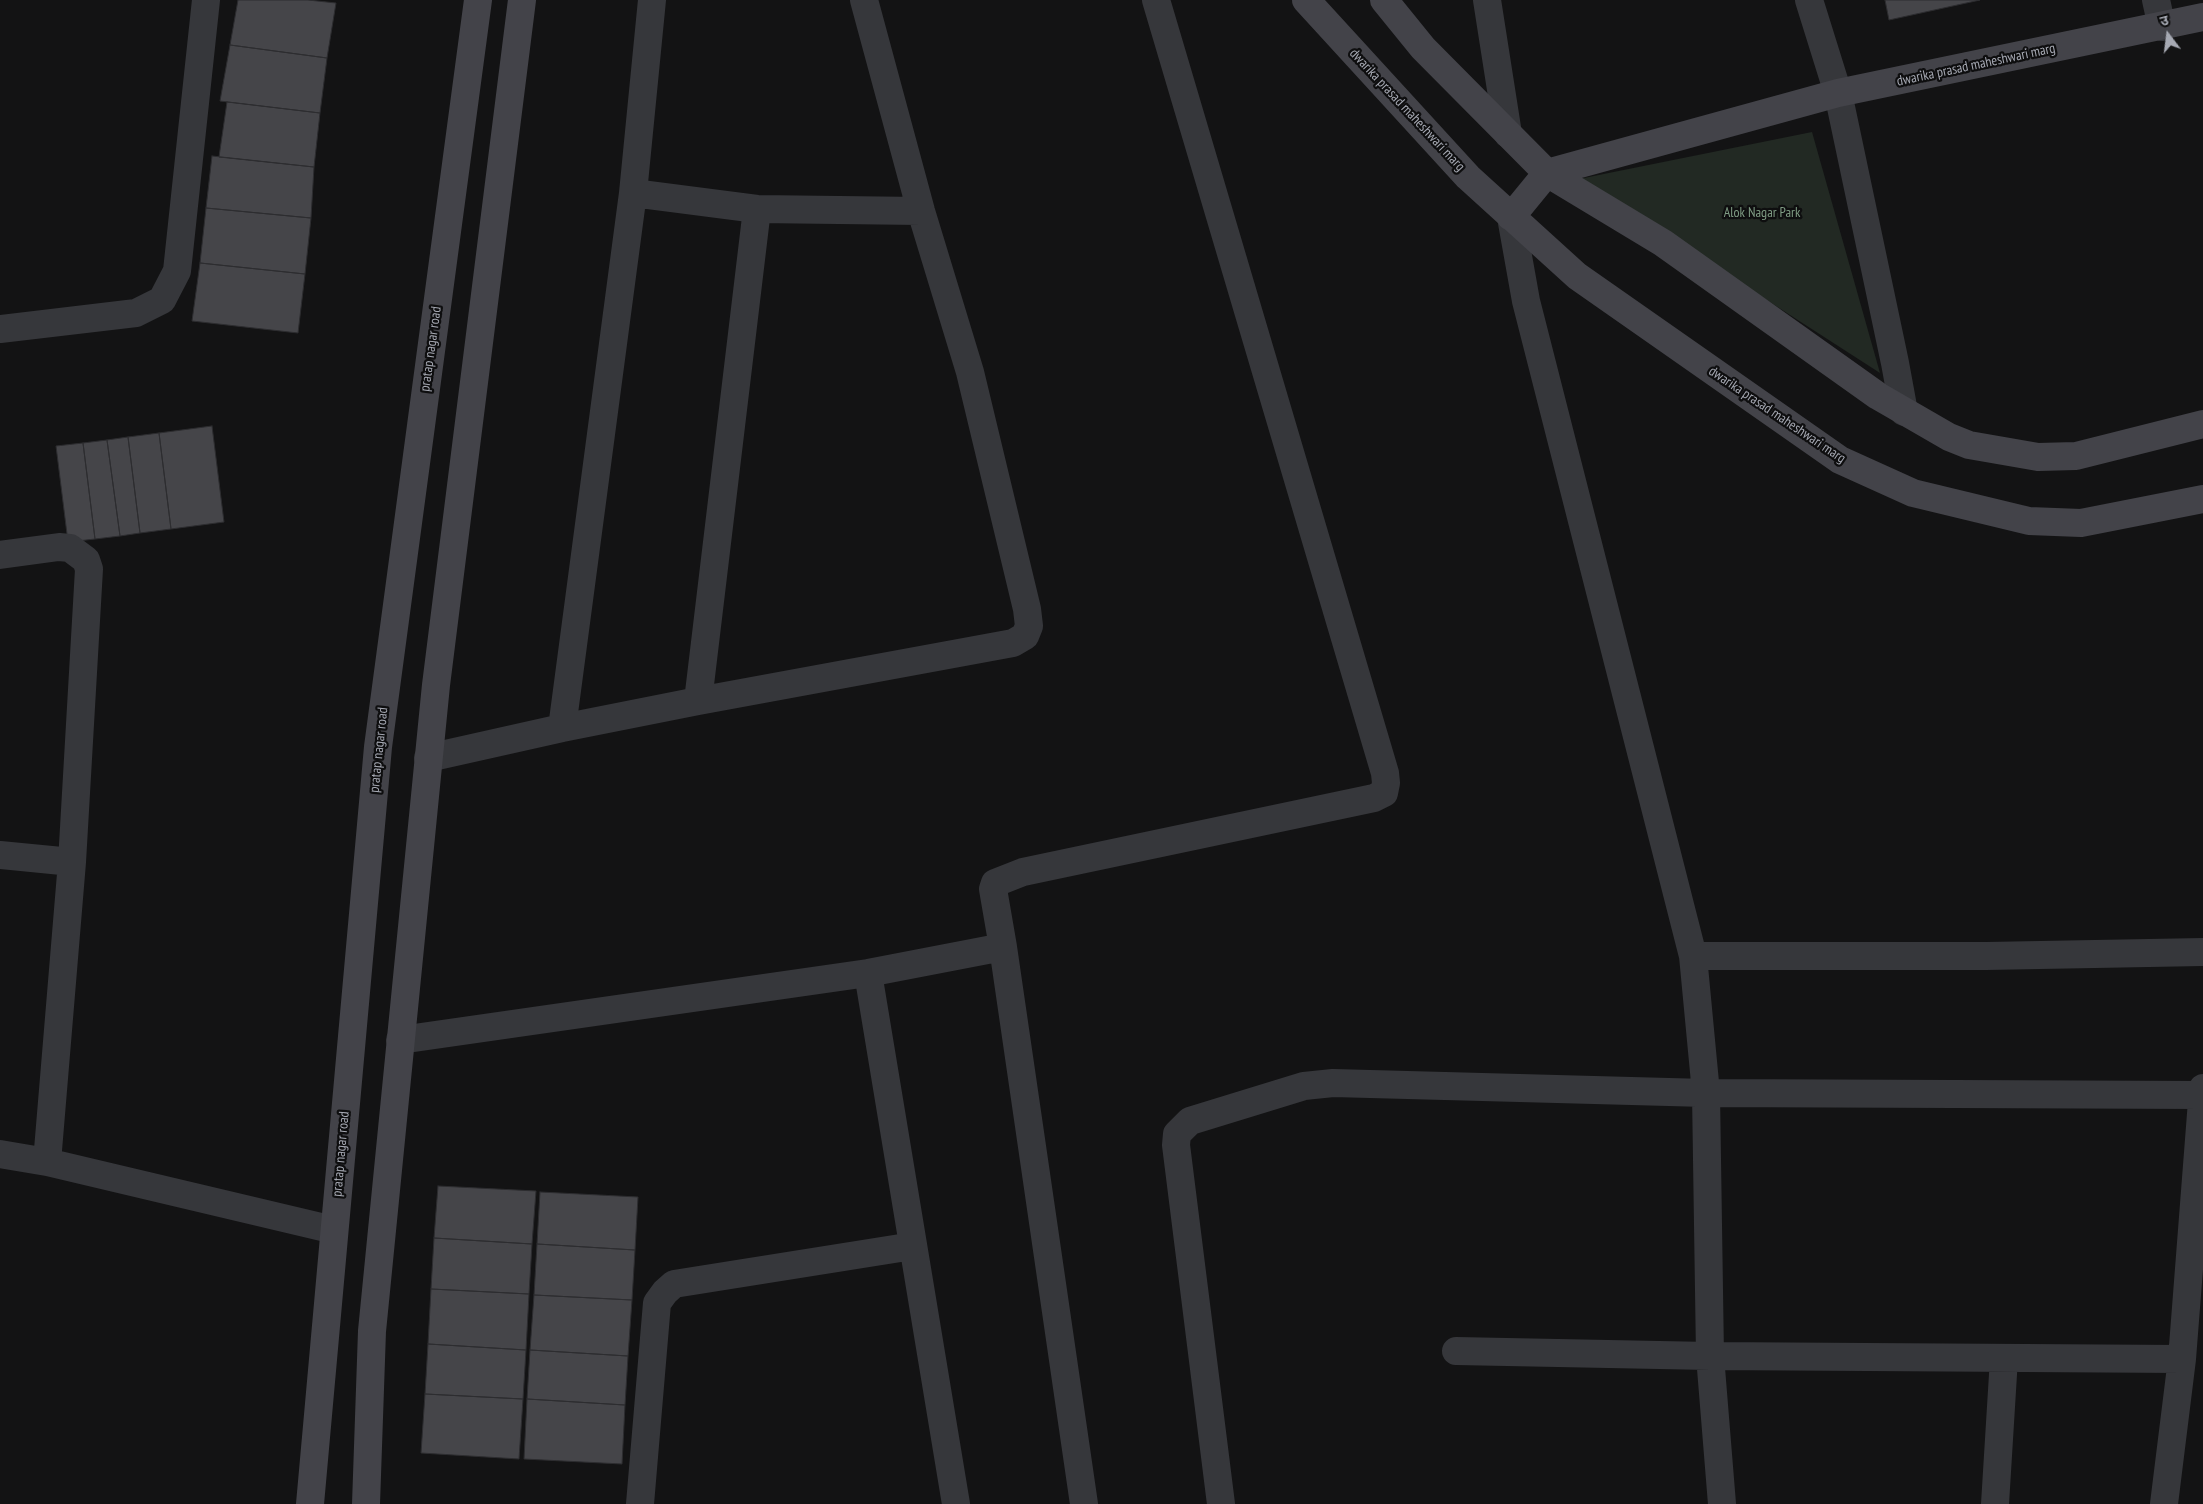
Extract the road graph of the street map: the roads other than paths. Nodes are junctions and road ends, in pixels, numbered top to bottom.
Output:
1 (206, 0) edge
2 (478, 0) edge
3 (522, 0) edge
4 (652, 0) edge
5 (864, 0) edge
6 (1156, 0) edge
7 (1306, 0) edge
8 (1384, 0) edge
9 (1487, 0) edge
10 (1809, 0) edge
11 (2156, 0) edge
12 (2203, 17) edge
13 (2162, 27) junction
14 (1838, 93) junction
15 (1508, 134) junction
16 (1548, 173) junction
17 (633, 193) junction
18 (757, 209) junction
19 (921, 211) junction
20 (1511, 217) junction
21 (0, 328) edge
22 (1904, 412) junction
23 (2203, 424) edge
24 (2203, 499) edge
25 (0, 555) edge
26 (698, 701) junction
27 (562, 728) junction
28 (428, 758) junction
29 (0, 855) edge
30 (72, 862) junction
31 (1003, 947) junction
32 (2203, 952) edge
33 (1693, 956) junction
34 (868, 973) junction
35 (400, 1040) junction
36 (2203, 1088) edge
37 (1706, 1092) junction
38 (2202, 1095) edge
39 (0, 1154) edge
40 (47, 1162) junction
41 (334, 1230) junction
42 (913, 1246) junction
43 (1456, 1351) dead end
44 (1710, 1356) junction
45 (2004, 1358) junction
46 (2182, 1359) junction
47 (310, 1504) edge
48 (366, 1504) edge
49 (640, 1504) edge
50 (956, 1504) edge
51 (1084, 1504) edge
52 (1221, 1504) edge
53 (1722, 1504) edge
54 (1995, 1504) edge
55 (2164, 1504) edge

1 - 21 street
2 - 41 street, pratap nagar road
3 - 28 street
4 - 17 street
5 - 19 street
6 - 31 street
7 - 20 street, dwarika prasad maheshwari marg
8 - 15 street
9 - 15 street
10 - 14 street
11 - 13 street
12 - 13 street, dwarika prasad maheshwari marg
13 - 14 street, dwarika prasad maheshwari marg
14 - 16 street, dwarika prasad maheshwari marg
14 - 22 street
15 - 16 street
16 - 20 street
16 - 22 street
17 - 18 street
17 - 27 street
18 - 19 street
18 - 26 street
19 - 26 street
20 - 24 street, dwarika prasad maheshwari marg
20 - 33 street
22 - 23 street
25 - 30 street
26 - 27 street
27 - 28 street
28 - 35 street
29 - 30 street
30 - 40 street
31 - 34 street
31 - 51 street
32 - 33 street
33 - 37 street
34 - 35 street
34 - 42 street
35 - 48 street
36 - 38 street
37 - 38 street
37 - 44 street
37 - 52 street
38 - 46 street
39 - 40 street
40 - 41 street
41 - 47 street, pratap nagar road
42 - 49 street
42 - 50 street
43 - 44 street
44 - 45 street
44 - 53 street
45 - 46 street
45 - 54 street
46 - 55 street

